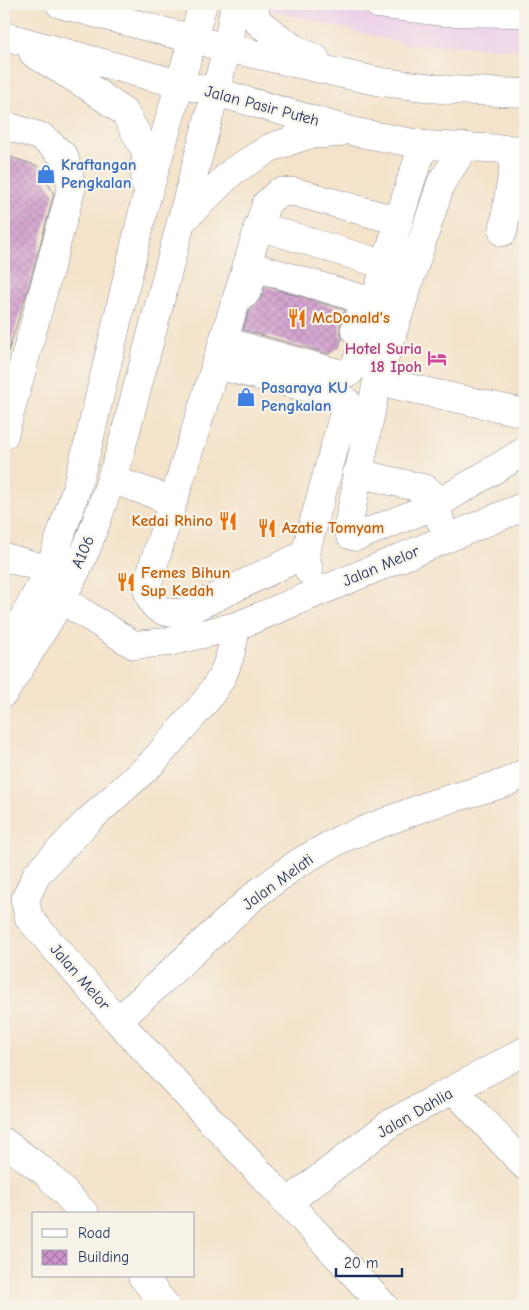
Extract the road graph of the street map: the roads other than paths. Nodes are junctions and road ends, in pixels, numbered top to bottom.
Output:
1 (60, 4) edge
2 (203, 4) edge
3 (236, 4) edge
4 (252, 4) edge
5 (378, 4) edge
6 (444, 8) edge
7 (525, 13) edge
8 (4, 36) edge
9 (193, 38) junction
10 (226, 48) junction
11 (348, 75) junction
12 (179, 84) junction
13 (216, 92) junction
14 (525, 93) edge
15 (4, 125) edge
16 (355, 132) junction
17 (424, 145) junction
18 (465, 147) junction
19 (521, 150) edge
20 (144, 206) junction
21 (399, 220) junction
22 (182, 221) junction
23 (258, 226) junction
24 (503, 232) dead end
25 (386, 265) junction
26 (236, 300) junction
27 (250, 348) junction
28 (219, 353) junction
29 (377, 381) junction
30 (525, 413) edge
31 (4, 435) edge
32 (525, 451) edge
33 (357, 473) junction
34 (106, 492) junction
35 (173, 501) junction
36 (436, 505) junction
37 (525, 506) edge
38 (446, 539) junction
39 (306, 554) junction
40 (4, 557) edge
41 (49, 570) junction
42 (314, 594) junction
43 (61, 599) junction
44 (237, 626) junction
45 (4, 655) edge
46 (4, 694) edge
47 (525, 773) edge
48 (118, 1021) junction
49 (525, 1051) edge
50 (454, 1090) junction
51 (4, 1142) edge
52 (525, 1166) edge
53 (287, 1203) junction
54 (83, 1212) edge
55 (144, 1278) edge
56 (166, 1306) edge
57 (384, 1306) edge

1 - 9 main road
2 - 9 main road
3 - 10 main road, A106
4 - 11 main road
5 - 6 main road
6 - 7 main road
8 - 12 main road, Jalan Pasir Puteh
8 - 20 main road
9 - 10 main road
9 - 12 main road
10 - 11 main road
10 - 13 main road, A106
11 - 14 main road
12 - 13 main road, Jalan Pasir Puteh
12 - 20 main road
13 - 16 main road, Jalan Pasir Puteh
13 - 22 main road, A106
15 - 31 main road
16 - 17 main road, Jalan Pasir Puteh
16 - 22 main road
17 - 18 main road, Jalan Pasir Puteh
17 - 21 main road
18 - 19 main road, Jalan Pasir Puteh
18 - 29 main road
19 - 24 main road
20 - 41 main road, A106
21 - 23 main road
21 - 25 main road
22 - 34 main road, A106
23 - 25 main road
23 - 26 main road
25 - 27 main road
26 - 27 main road
26 - 28 main road
27 - 28 main road
28 - 35 main road
28 - 39 main road
29 - 30 main road
29 - 33 main road
32 - 36 main road
33 - 36 main road
33 - 36 main road
34 - 35 main road
34 - 43 main road, A106
35 - 39 main road
36 - 38 main road
37 - 38 main road, Jalan Melor
38 - 42 main road, Jalan Melor
39 - 42 main road
40 - 41 main road
41 - 45 main road, A106
42 - 44 main road, Jalan Melor
43 - 44 main road, Jalan Melor
43 - 46 main road, A106
44 - 48 main road, Jalan Melor
47 - 48 main road, Jalan Melati
48 - 53 main road, Jalan Melor
49 - 50 main road, Jalan Dahlia
50 - 52 main road
50 - 53 main road, Jalan Dahlia
51 - 54 main road
53 - 57 main road, Jalan Melor
55 - 56 main road

